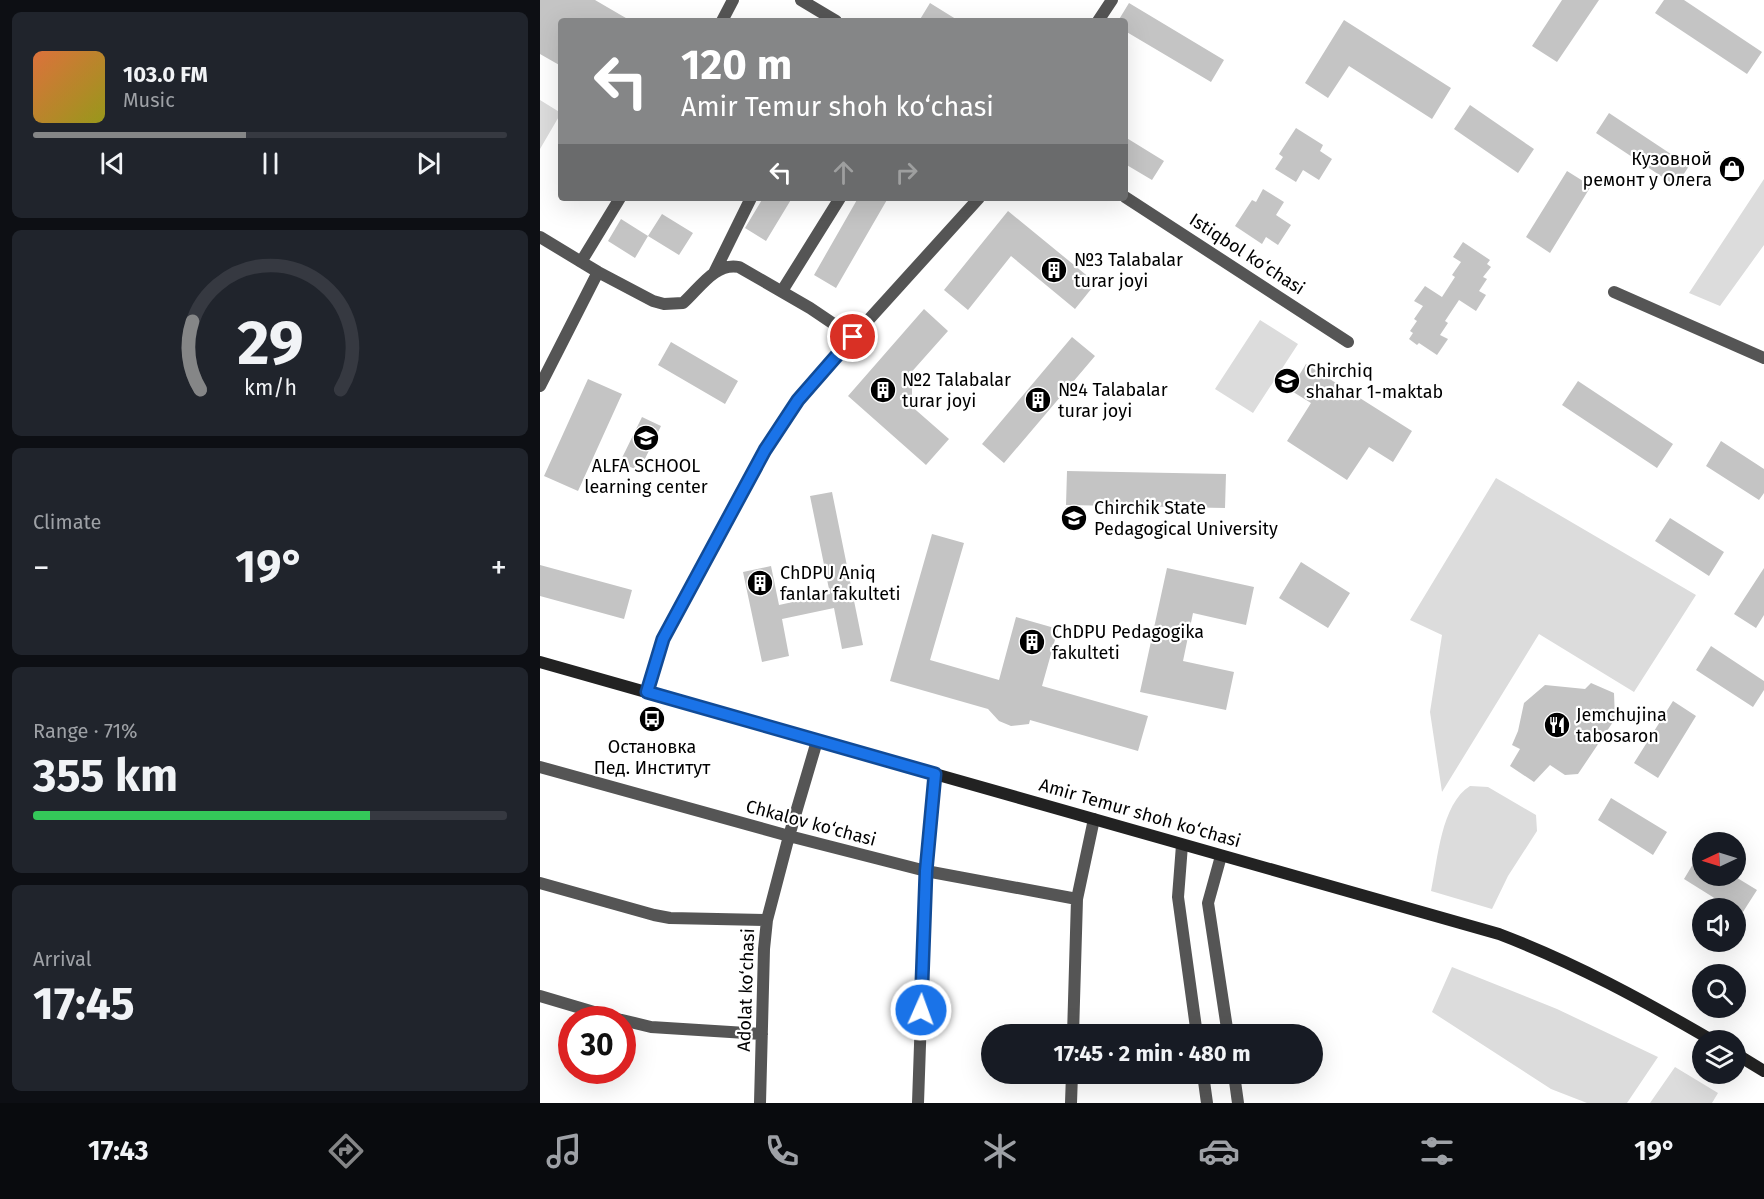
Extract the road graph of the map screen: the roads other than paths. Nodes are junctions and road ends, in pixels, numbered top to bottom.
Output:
1 (734, 0) edge
2 (801, 0) edge
3 (1112, 0) edge
4 (724, 18) edge
5 (831, 18) edge
6 (1100, 18) edge
7 (1128, 199) edge
8 (618, 201) edge
9 (750, 201) edge
10 (838, 201) edge
11 (976, 201) edge
12 (540, 237) edge
13 (581, 262) junction
14 (598, 272) junction
15 (714, 273) junction
16 (782, 291) junction
17 (1614, 292) dead end
18 (853, 337) junction
19 (1348, 342) dead end
20 (1764, 358) edge
21 (540, 386) edge
22 (540, 662) edge
23 (647, 692) junction
24 (817, 741) junction
25 (540, 767) edge
26 (935, 774) junction
27 (1094, 819) junction
28 (789, 836) junction
29 (1182, 844) junction
30 (1221, 856) junction
31 (926, 871) junction
32 (540, 883) edge
33 (1077, 899) junction
34 (767, 920) junction
35 (540, 996) edge
36 (574, 1006) edge
37 (636, 1023) edge
38 (1073, 1024) edge
39 (1195, 1024) edge
40 (1226, 1024) edge
41 (1694, 1030) edge
42 (762, 1034) junction
43 (1746, 1060) edge
44 (1764, 1071) edge
45 (1072, 1084) edge
46 (1204, 1084) edge
47 (1235, 1084) edge
48 (760, 1103) edge
49 (918, 1103) edge
50 (1071, 1103) edge
51 (1207, 1103) edge
52 (1238, 1103) edge

1 - 4 street
2 - 5 street
3 - 6 street
7 - 19 street, Istiqbol ko‘chasi
8 - 13 street
9 - 15 street
10 - 16 street
11 - 18 street
12 - 13 street
13 - 14 street
14 - 15 street
14 - 21 street
15 - 16 street
16 - 18 street
17 - 20 street
18 - 23 street
22 - 23 main road, Amir Temur shoh ko‘chasi
23 - 24 main road, Amir Temur shoh ko‘chasi
24 - 26 main road, Amir Temur shoh ko‘chasi
24 - 28 street, Adolat ko‘chasi
25 - 28 street, Chkalov ko‘chasi
26 - 27 main road, Amir Temur shoh ko‘chasi
26 - 31 street
27 - 29 main road, Amir Temur shoh ko‘chasi
27 - 33 street
28 - 31 street, Chkalov ko‘chasi
28 - 34 street, Adolat ko‘chasi
29 - 30 main road, Amir Temur shoh ko‘chasi
29 - 39 street
30 - 40 street
30 - 41 main road, Amir Temur shoh ko‘chasi
31 - 33 street, Chkalov ko‘chasi
31 - 49 street
32 - 34 street
33 - 38 street
34 - 42 street, Adolat ko‘chasi
35 - 36 street
37 - 42 street
42 - 48 street, Adolat ko‘chasi
43 - 44 main road
45 - 50 street
46 - 51 street
47 - 52 street

